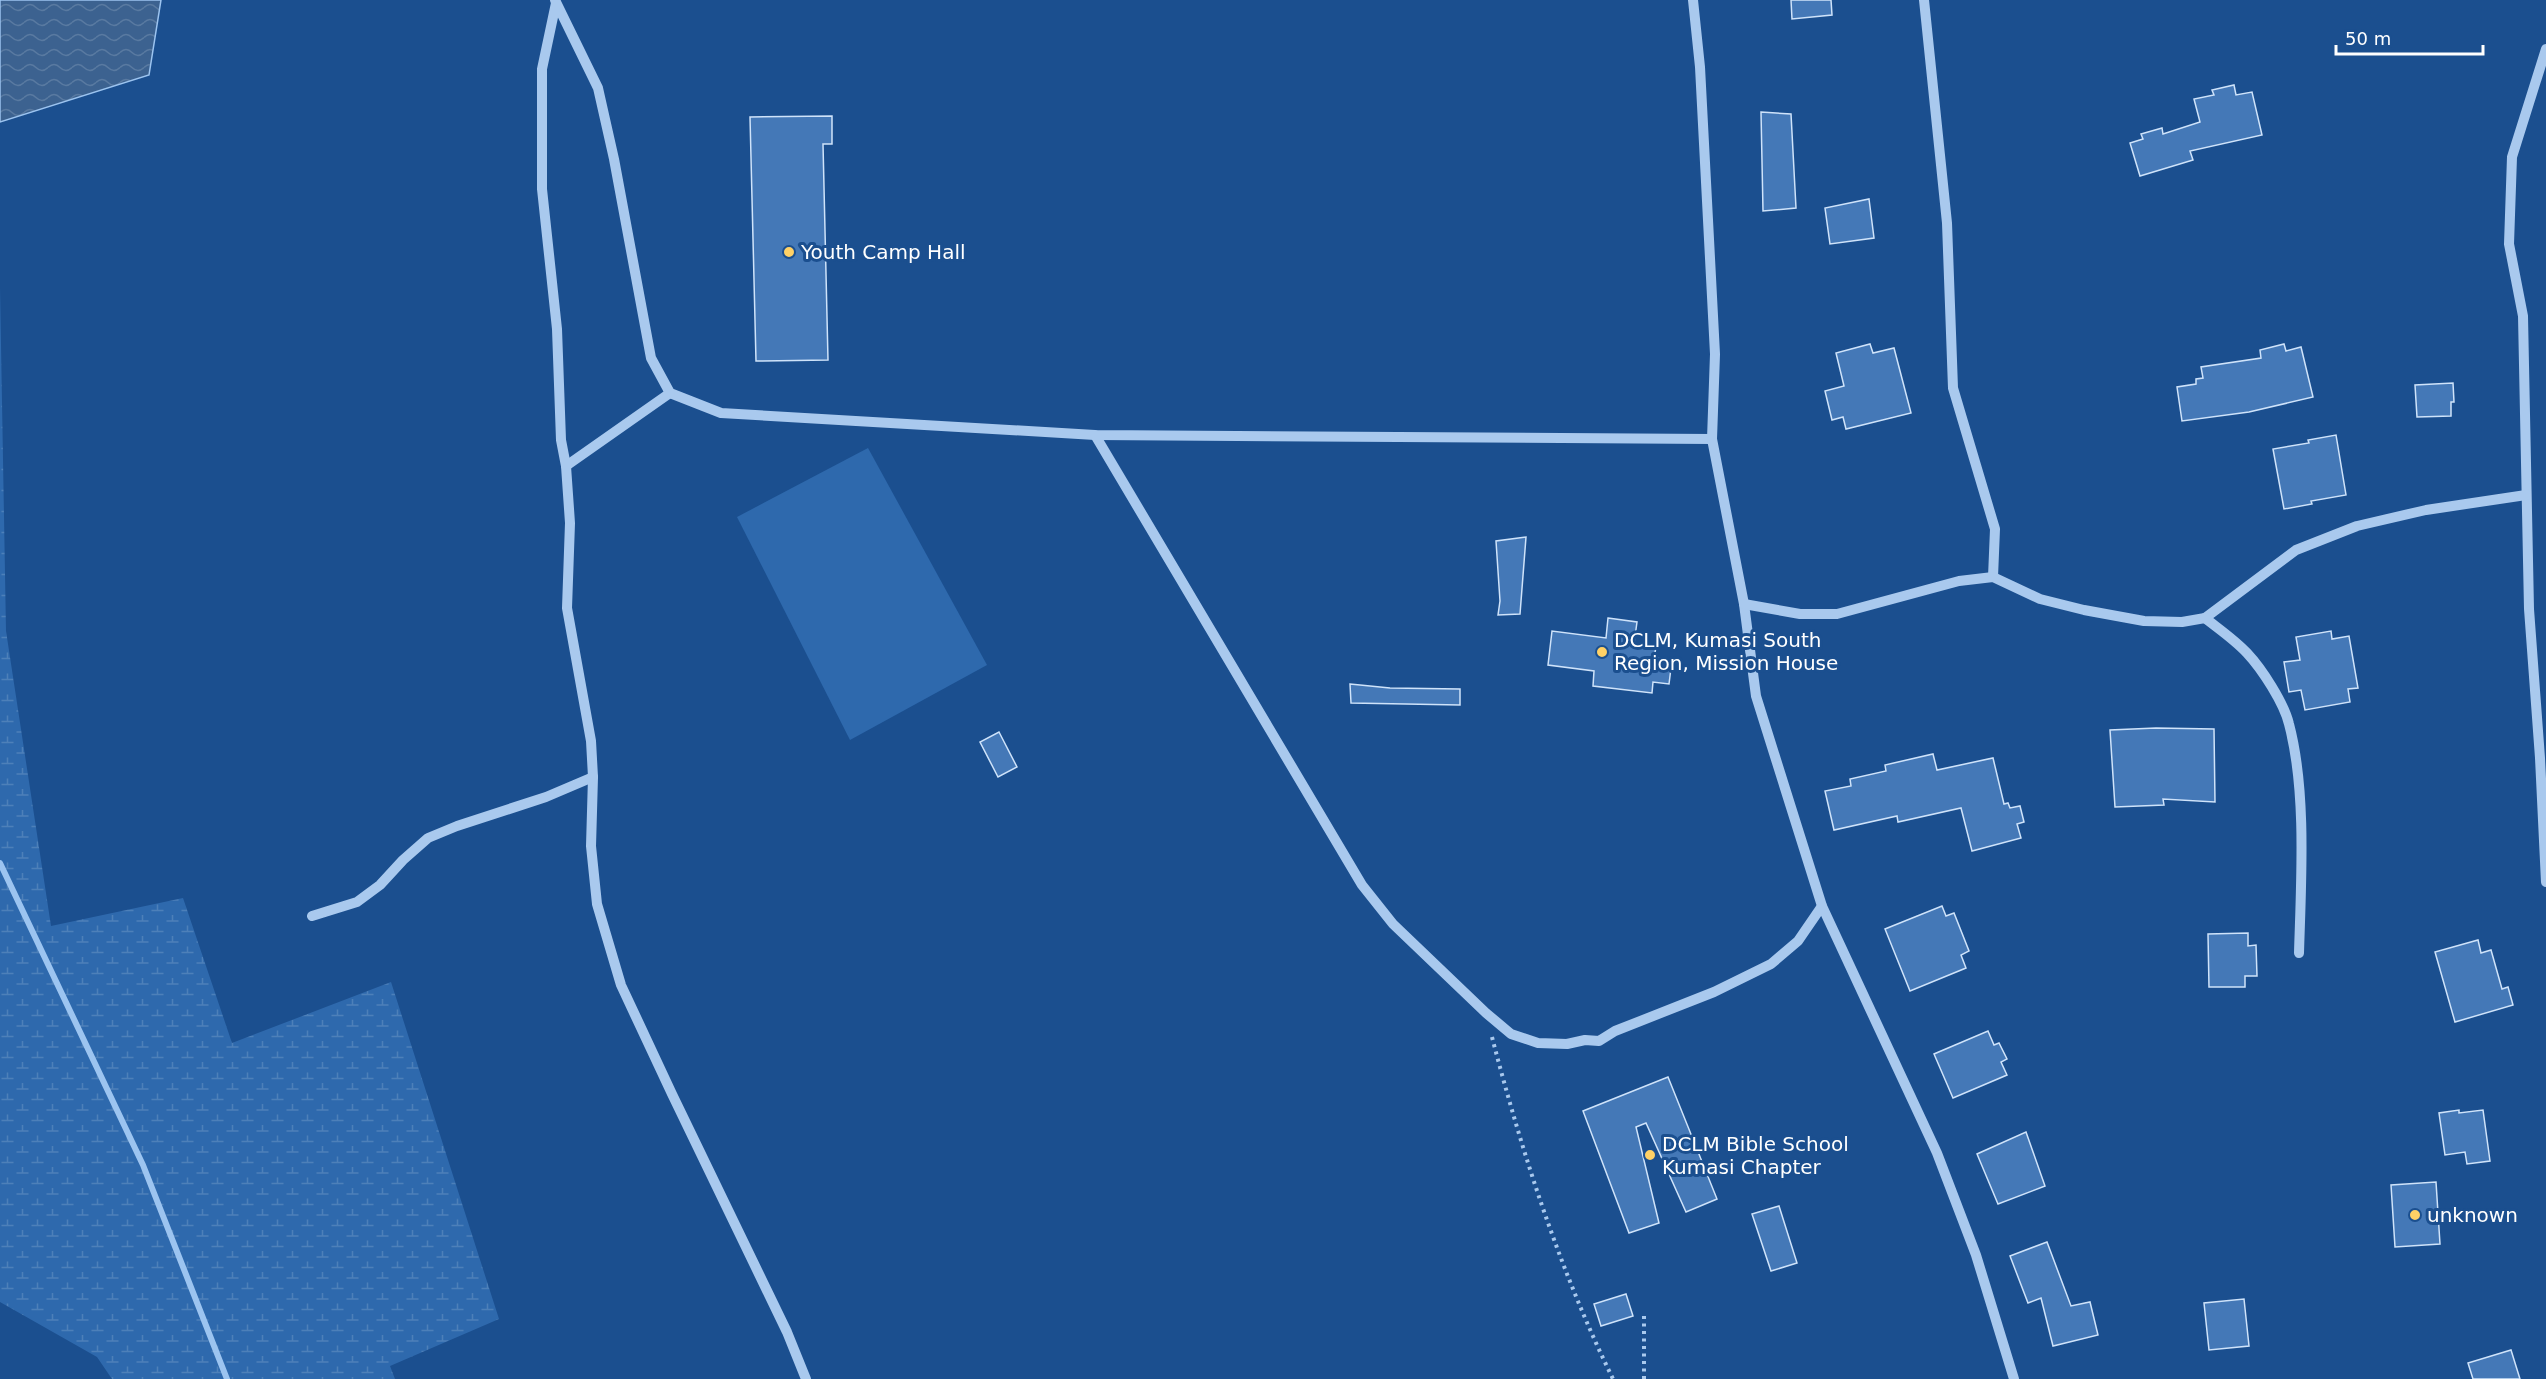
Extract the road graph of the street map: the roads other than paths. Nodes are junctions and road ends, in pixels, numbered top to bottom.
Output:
1 (1693, 0) edge
2 (1924, 0) edge
3 (555, 1) edge
4 (2546, 49) edge
5 (670, 393) junction
6 (1095, 435) junction
7 (1712, 440) junction
8 (566, 466) junction
9 (2526, 495) junction
10 (1993, 577) junction
11 (1744, 604) junction
12 (2205, 618) junction
13 (2543, 757) edge
14 (593, 777) junction
15 (2546, 882) edge
16 (1822, 906) junction
17 (312, 916) dead end
18 (2299, 953) dead end
19 (806, 1379) edge
20 (2014, 1379) edge

1 - 7 street
2 - 10 street
3 - 5 street
3 - 8 street
4 - 9 street
5 - 6 street
5 - 8 street
6 - 7 street
6 - 16 street
7 - 11 street
8 - 14 street
9 - 12 street
9 - 13 street
10 - 11 street
10 - 12 street
11 - 16 street
12 - 18 street
13 - 15 street
14 - 17 street
14 - 19 street
16 - 20 street

